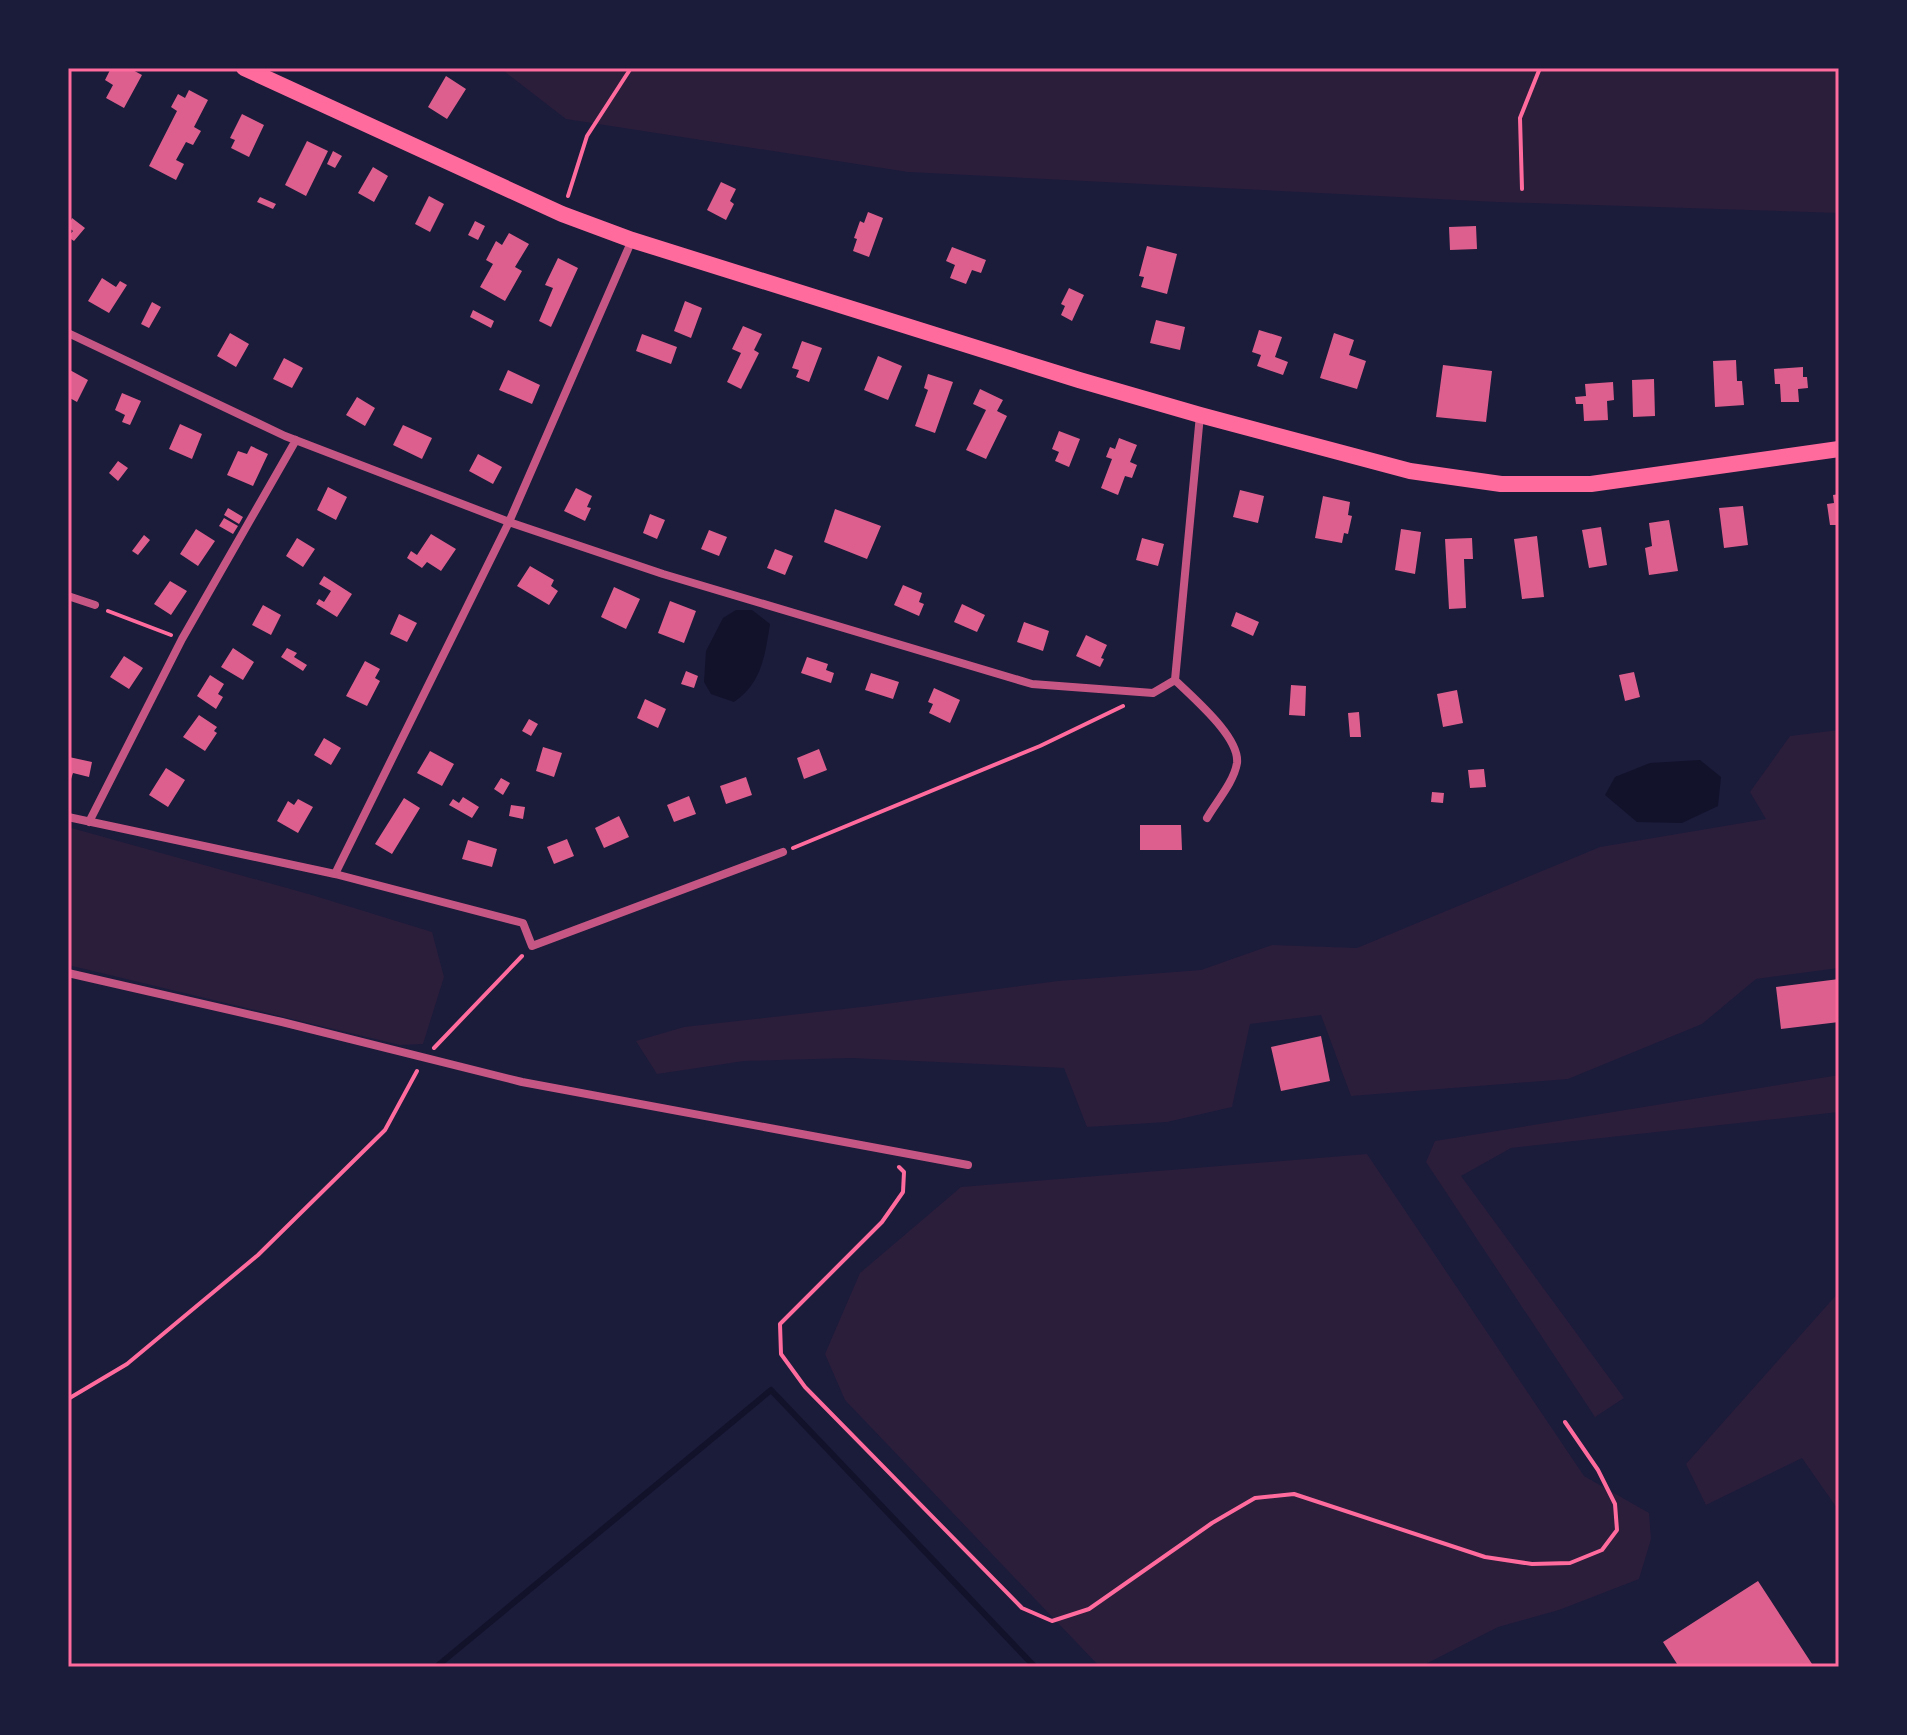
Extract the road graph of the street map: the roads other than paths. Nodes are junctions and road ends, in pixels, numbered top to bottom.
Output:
1 (244, 68) edge
2 (632, 240) junction
3 (68, 333) edge
4 (1200, 415) junction
5 (296, 440) junction
6 (1839, 449) edge
7 (509, 522) junction
8 (68, 596) edge
9 (95, 605) road end
10 (1175, 680) junction
11 (68, 817) edge
12 (1207, 818) dead end
13 (89, 822) junction
14 (783, 852) road end
15 (335, 874) junction
16 (68, 973) edge
17 (968, 1165) dead end

1 - 2 main road
2 - 4 main road
2 - 7 street
3 - 5 street
4 - 6 main road
4 - 10 street
5 - 7 street
5 - 13 street
7 - 10 street
7 - 15 street
8 - 9 street
10 - 12 street
11 - 13 street
13 - 15 street
14 - 15 street
16 - 17 street

